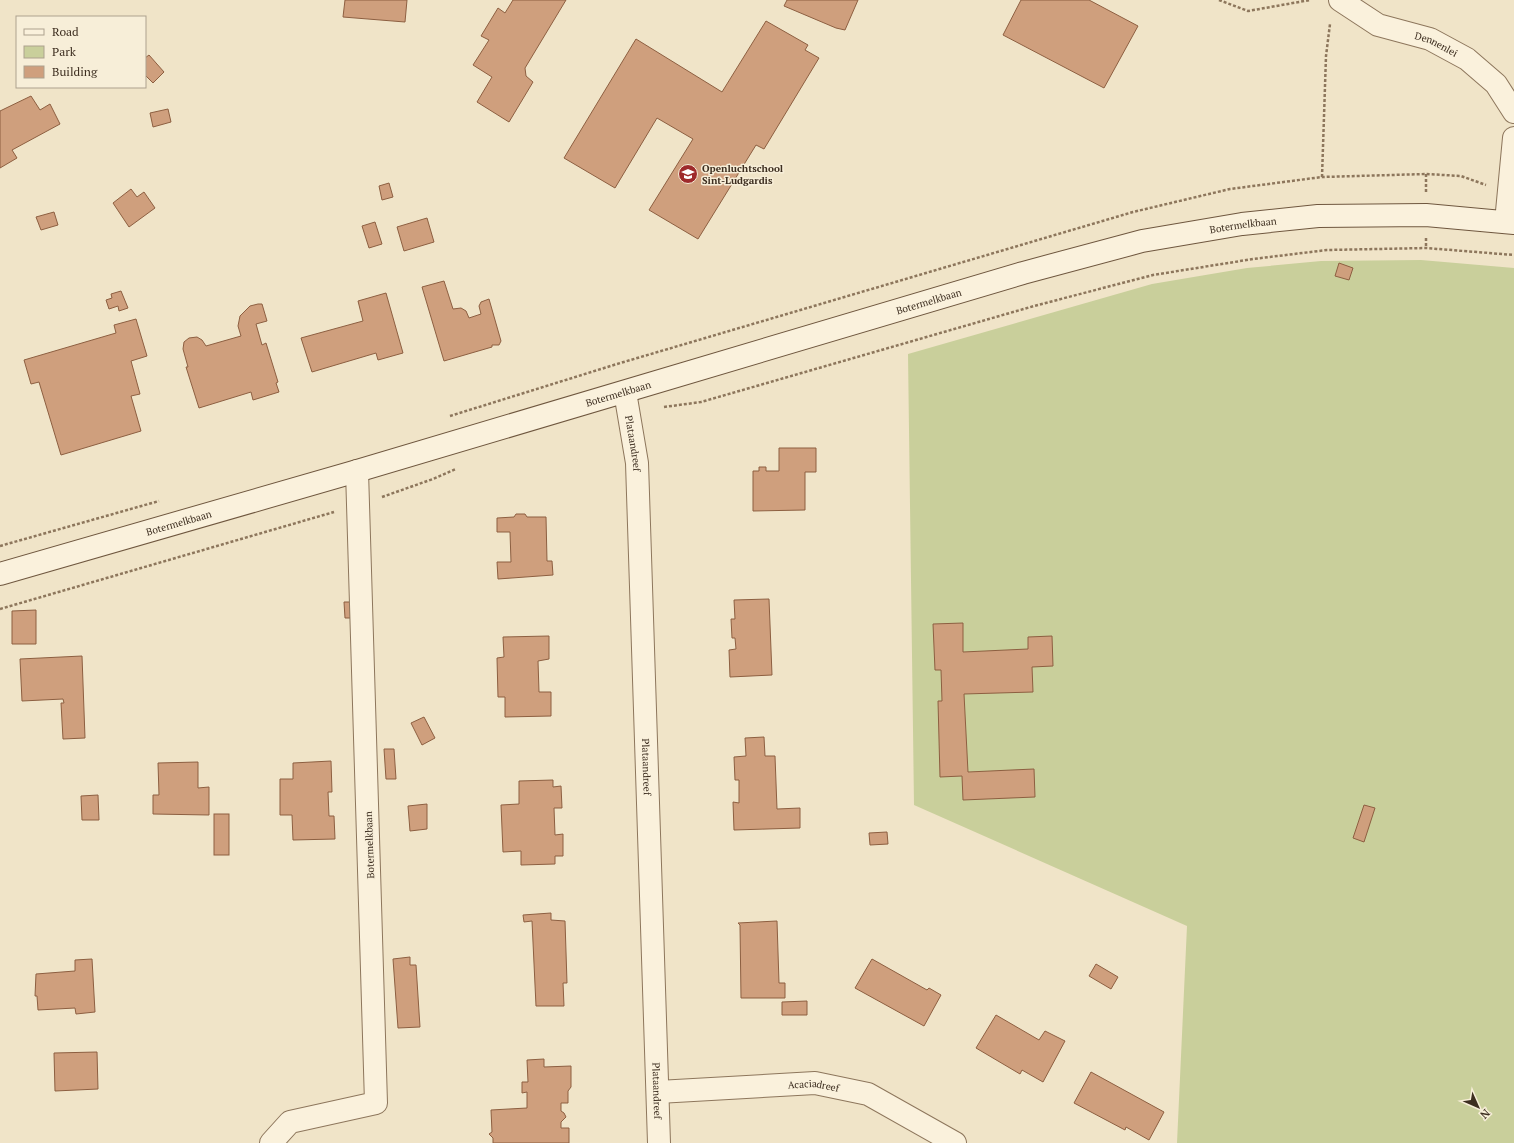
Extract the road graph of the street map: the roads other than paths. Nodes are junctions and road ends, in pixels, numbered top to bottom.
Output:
1 (1340, 0) edge
2 (1514, 112) edge
3 (1514, 138) edge
4 (1510, 223) edge
5 (625, 392) junction
6 (357, 471) junction
7 (0, 574) edge
8 (658, 1092) junction
9 (271, 1143) edge
10 (659, 1143) edge
11 (955, 1143) edge

1 - 2 street, Dennenlei
3 - 4 street
4 - 5 street, Botermelkbaan
5 - 6 street, Botermelkbaan
5 - 8 street, Plataandreef
6 - 7 street, Botermelkbaan
6 - 9 street, Botermelkbaan
8 - 10 street, Plataandreef
8 - 11 street, Acaciadreef

